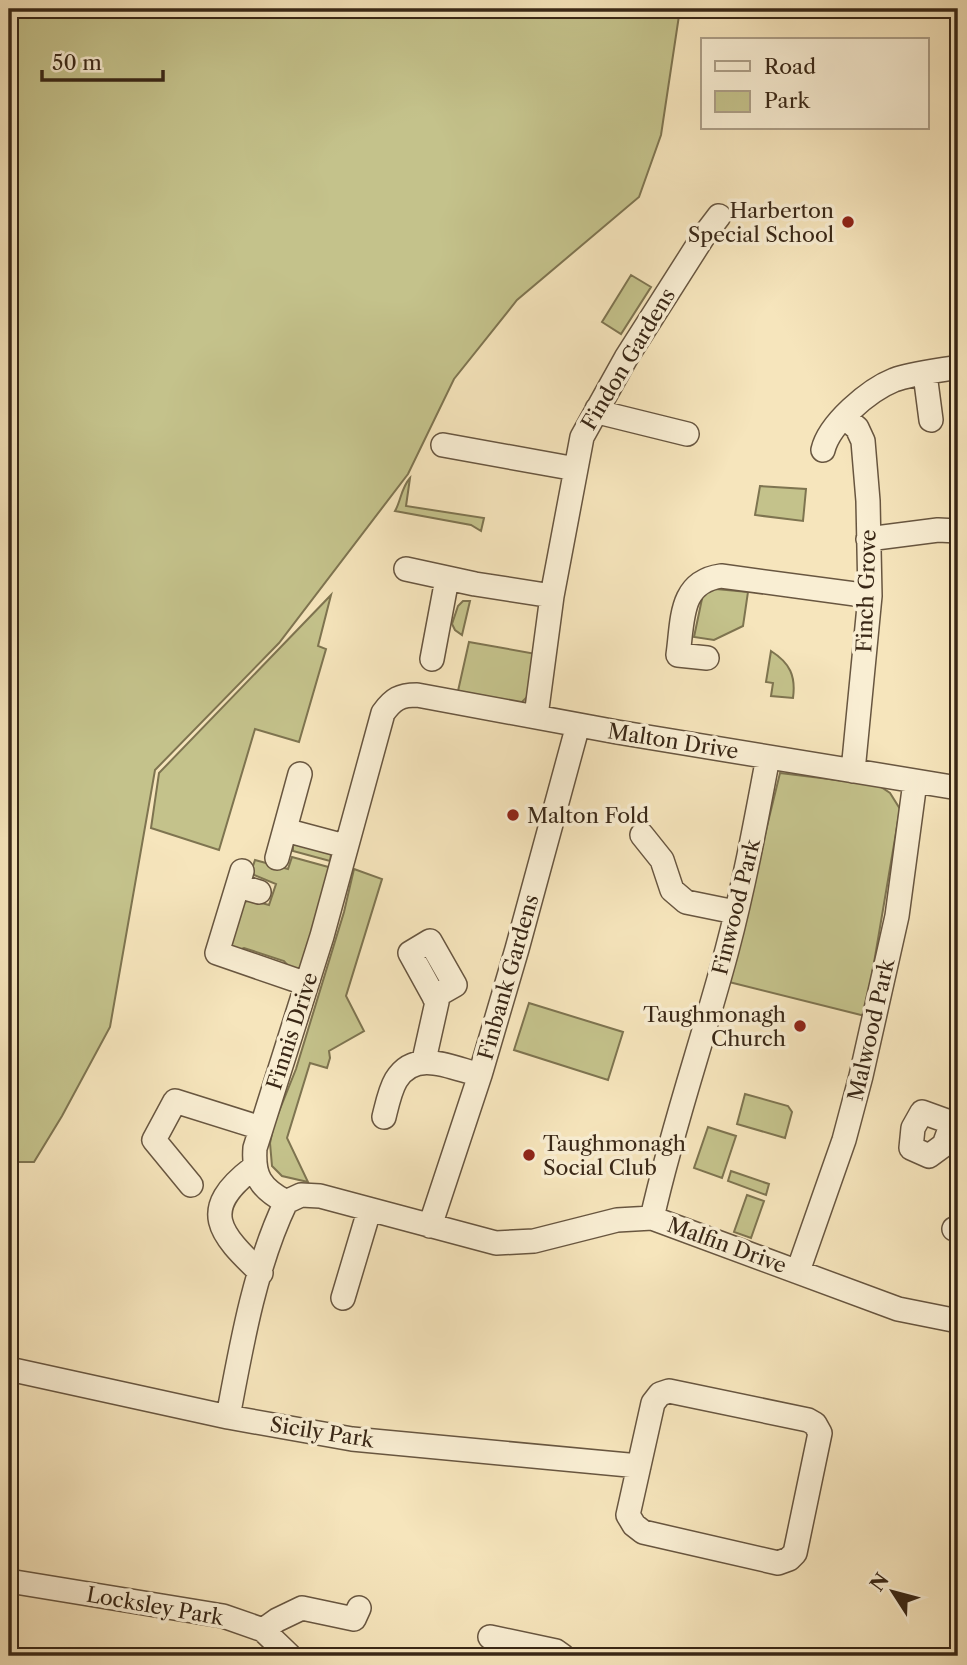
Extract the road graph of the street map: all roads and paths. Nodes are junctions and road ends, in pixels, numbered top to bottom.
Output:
1 (719, 216) dead end
2 (958, 367) edge
3 (925, 374) junction
4 (597, 409) junction
5 (844, 417) junction
6 (932, 420) dead end
7 (687, 435) dead end
8 (443, 445) dead end
9 (823, 450) dead end
10 (576, 469) junction
11 (958, 531) edge
12 (868, 539) junction
13 (406, 569) dead end
14 (447, 579) junction
15 (552, 596) junction
16 (870, 596) junction
17 (707, 658) dead end
18 (432, 659) dead end
19 (390, 703) joint
20 (536, 716) junction
21 (578, 725) junction
22 (768, 757) junction
23 (853, 771) junction
24 (300, 774) dead end
25 (915, 782) junction
26 (958, 788) edge
27 (285, 830) junction
28 (642, 835) dead end
29 (345, 846) junction
30 (277, 858) dead end
31 (246, 883) dead end
32 (736, 912) junction
33 (307, 984) junction
34 (434, 997) dead end
35 (424, 1060) junction
36 (480, 1075) junction
37 (384, 1116) dead end
38 (261, 1128) junction
39 (253, 1168) junction
40 (191, 1185) dead end
41 (286, 1202) junction
42 (369, 1211) junction
43 (652, 1219) junction
44 (430, 1226) junction
45 (798, 1271) junction
46 (261, 1273) junction
47 (343, 1298) dead end
48 (958, 1321) edge
49 (9, 1369) edge
50 (229, 1417) junction
51 (639, 1466) junction
52 (9, 1581) edge
53 (359, 1608) dead end
54 (263, 1630) junction
55 (490, 1637) dead end
56 (290, 1656) edge
57 (563, 1656) edge

1 - 4 street, Findon Gardens
2 - 3 street
3 - 5 street
3 - 6 street
4 - 7 street
4 - 10 street, Findon Gardens
5 - 9 street
5 - 12 street, Finch Grove
8 - 10 street
10 - 15 street, Findon Gardens
11 - 12 street
12 - 16 street, Finch Grove
13 - 14 street
14 - 15 street
14 - 18 street
15 - 20 street, Findon Gardens
16 - 17 street
16 - 23 street, Finch Grove
19 - 20 street, Malton Drive
19 - 29 street, Finnis Drive
20 - 21 street, Malton Drive
21 - 22 street, Malton Drive
21 - 36 street, Finbank Gardens
22 - 23 street, Malton Drive
22 - 32 street, Finwood Park
23 - 25 street, Malton Drive
24 - 27 street
25 - 26 street, Malton Drive
25 - 45 street, Malwood Park
27 - 29 street
27 - 30 street
28 - 32 street
29 - 33 street, Finnis Drive
31 - 33 street
32 - 43 street, Finwood Park
33 - 38 street, Finnis Drive
34 - 35 street
35 - 36 street
35 - 37 street
36 - 44 street, Finbank Gardens
38 - 39 street, Finnis Drive
38 - 40 street
39 - 41 street
39 - 46 street
41 - 42 street, Malfin Drive
41 - 46 street
42 - 44 street, Malfin Drive
42 - 47 street
43 - 44 street, Malfin Drive
43 - 45 street, Malfin Drive
45 - 48 street, Malfin Drive
46 - 50 street
49 - 50 street, Sicily Park
50 - 51 street, Sicily Park
51 - 51 street
52 - 54 street, Locksley Park
53 - 54 street
54 - 56 street, Locksley Park
55 - 57 street

